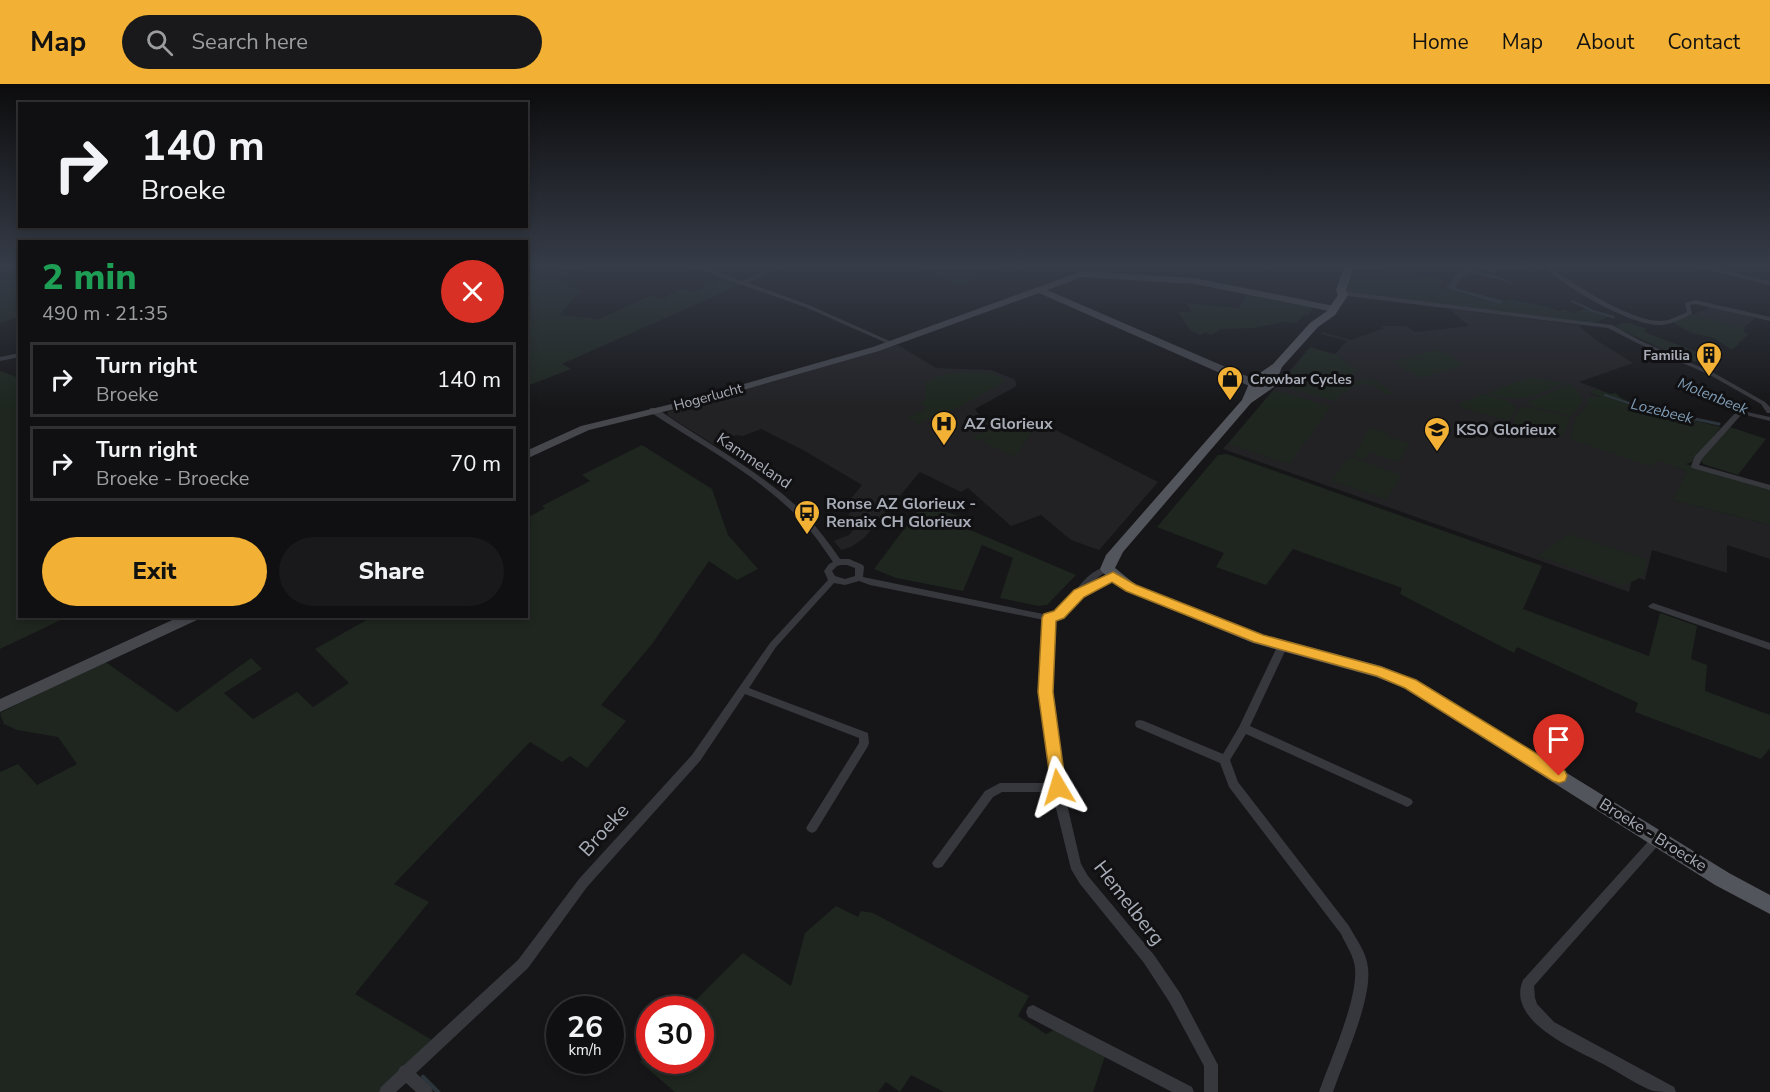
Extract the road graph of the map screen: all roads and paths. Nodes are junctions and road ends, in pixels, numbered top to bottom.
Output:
1 (825, 314) edge
2 (971, 314) edge
3 (1097, 314) edge
4 (1319, 314) edge
5 (1328, 314) edge
6 (1512, 314) edge
7 (1623, 314) edge
8 (1631, 314) edge
9 (1687, 314) edge
10 (1748, 314) edge
11 (1770, 319) edge
12 (1314, 325) junction
13 (1610, 326) junction
14 (891, 344) junction
15 (18, 355) edge
16 (0, 359) edge
17 (1277, 366) junction
18 (1255, 381) junction
19 (1270, 385) junction
20 (1247, 401) junction
21 (653, 410) junction
22 (1770, 410) edge
23 (1770, 419) edge
24 (528, 455) edge
25 (1770, 488) edge
26 (838, 562) junction
27 (1110, 573) junction
28 (858, 578) junction
29 (833, 579) junction
30 (1653, 606) dead end
31 (1045, 617) junction
32 (190, 618) edge
33 (1282, 646) junction
34 (1770, 647) edge
35 (744, 690) junction
36 (0, 706) edge
37 (1140, 724) dead end
38 (1244, 728) junction
39 (1225, 760) junction
40 (1058, 787) junction
41 (1407, 802) dead end
42 (812, 828) dead end
43 (1658, 838) junction
44 (938, 863) dead end
45 (1770, 905) edge
46 (1033, 1012) dead end
47 (405, 1072) junction
48 (386, 1092) edge
49 (426, 1092) edge
50 (1187, 1092) edge
51 (1211, 1092) edge
52 (1326, 1092) edge
53 (1669, 1092) edge

1 - 14 street
2 - 14 street, Hogerlucht
3 - 18 street
4 - 12 main road
5 - 12 main road
6 - 13 street
7 - 13 street
8 - 9 street
10 - 11 street
12 - 17 main road
13 - 22 street
14 - 21 street, Hogerlucht
15 - 16 street
17 - 18 main road
17 - 19 main road
18 - 19 street
18 - 20 main road
19 - 20 main road
20 - 27 main road
21 - 24 street, Hogerlucht
21 - 26 street, Kammeland
23 - 25 street
26 - 28 street
26 - 29 street, Broeke
27 - 31 street
27 - 33 main road, Broeke - Broecke
28 - 29 street
28 - 31 street
29 - 35 street, Broeke
30 - 34 street
31 - 40 street, Hemelberg
32 - 36 street
33 - 38 street
33 - 43 main road, Broeke - Broecke
35 - 42 street
35 - 47 street, Broeke
37 - 39 street
38 - 39 street
38 - 41 street
39 - 52 street
40 - 44 street
40 - 51 street, Hemelberg
43 - 45 main road, Broeke - Broecke
43 - 53 street
46 - 50 street
47 - 48 street, Broeke
47 - 49 street

